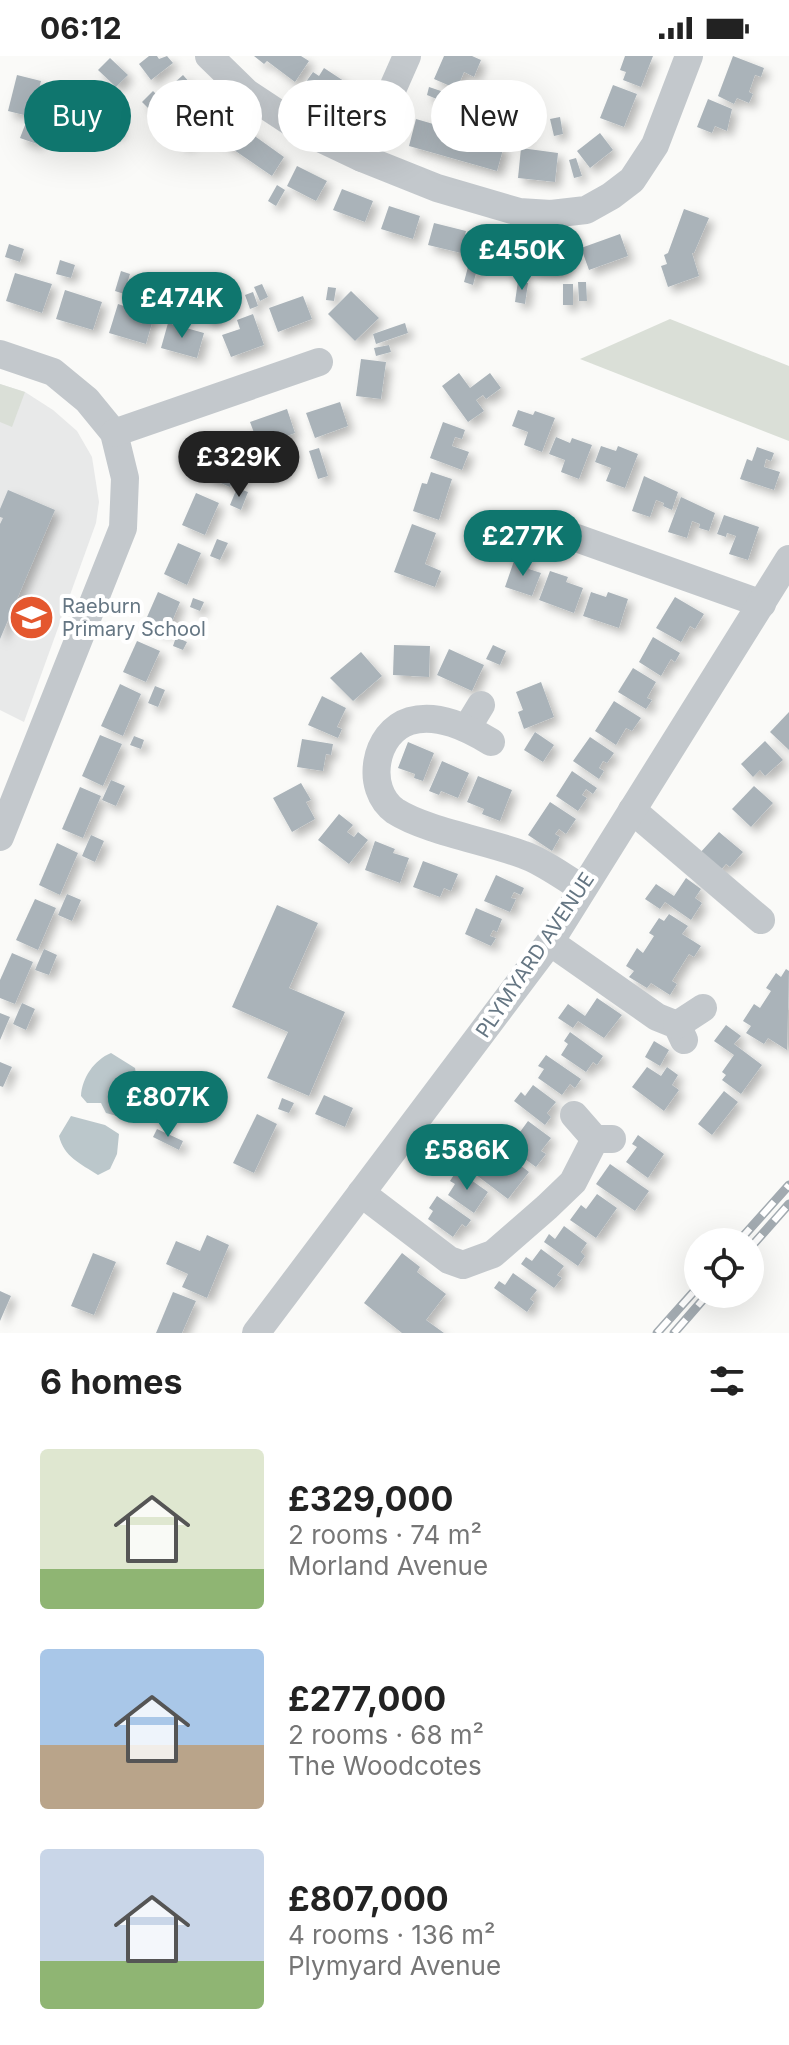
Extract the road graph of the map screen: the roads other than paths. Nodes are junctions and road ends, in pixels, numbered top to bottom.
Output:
1 (209, 56) edge
2 (407, 56) edge
3 (689, 56) edge
4 (362, 158) junction
5 (0, 354) edge
6 (319, 362) dead end
7 (114, 433) junction
8 (537, 524) dead end
9 (789, 559) edge
10 (762, 604) junction
11 (480, 725) dead end
12 (632, 810) junction
13 (0, 837) edge
14 (582, 888) junction
15 (761, 920) dead end
16 (550, 942) junction
17 (703, 1008) dead end
18 (574, 1115) dead end
19 (361, 1193) junction
20 (256, 1333) edge

1 - 4 street
2 - 4 street
3 - 4 street
5 - 7 street
6 - 7 street
7 - 13 street
8 - 10 street
9 - 10 street, PLYMYARD AVENUE
10 - 12 street, PLYMYARD AVENUE
11 - 14 street
12 - 14 street, PLYMYARD AVENUE
12 - 15 street
14 - 16 street, PLYMYARD AVENUE
16 - 17 street
16 - 19 street, PLYMYARD AVENUE
18 - 19 street
19 - 20 street, PLYMYARD AVENUE

